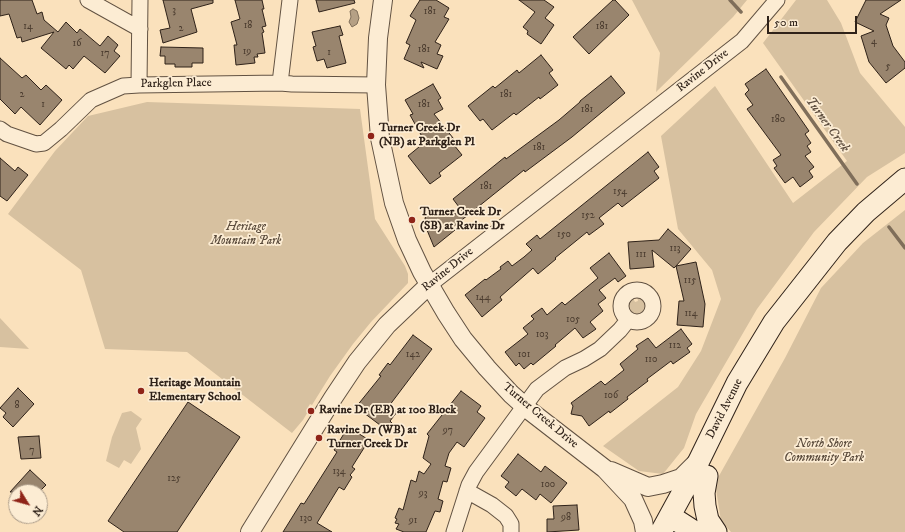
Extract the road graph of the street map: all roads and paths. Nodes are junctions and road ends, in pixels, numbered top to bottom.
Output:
1 (88, 0) edge
2 (140, 0) edge
3 (290, 0) edge
4 (383, 0) edge
5 (776, 0) edge
6 (140, 29) junction
7 (280, 83) junction
8 (139, 85) junction
9 (376, 85) junction
10 (0, 129) edge
11 (905, 179) edge
12 (429, 285) junction
13 (628, 320) dead end
14 (524, 406) junction
15 (704, 467) junction
16 (605, 469) junction
17 (467, 491) junction
18 (670, 528) edge
19 (250, 532) edge
20 (454, 532) edge
21 (511, 532) edge
22 (716, 532) edge

1 - 6 street
2 - 6 street
3 - 7 street
4 - 9 street, Turner Creek Drive
5 - 12 street, Ravine Drive
6 - 8 street
7 - 8 street, Parkglen Place
7 - 9 street, Parkglen Place
8 - 10 street, Parkglen Place
9 - 12 street, Turner Creek Drive
11 - 15 main road, David Avenue
12 - 14 street, Turner Creek Drive
12 - 19 street, Ravine Drive
13 - 14 street
14 - 16 street, Turner Creek Drive
14 - 17 street
15 - 16 street
15 - 18 main road, David Avenue
15 - 22 main road
16 - 18 street
17 - 20 street
17 - 21 street

